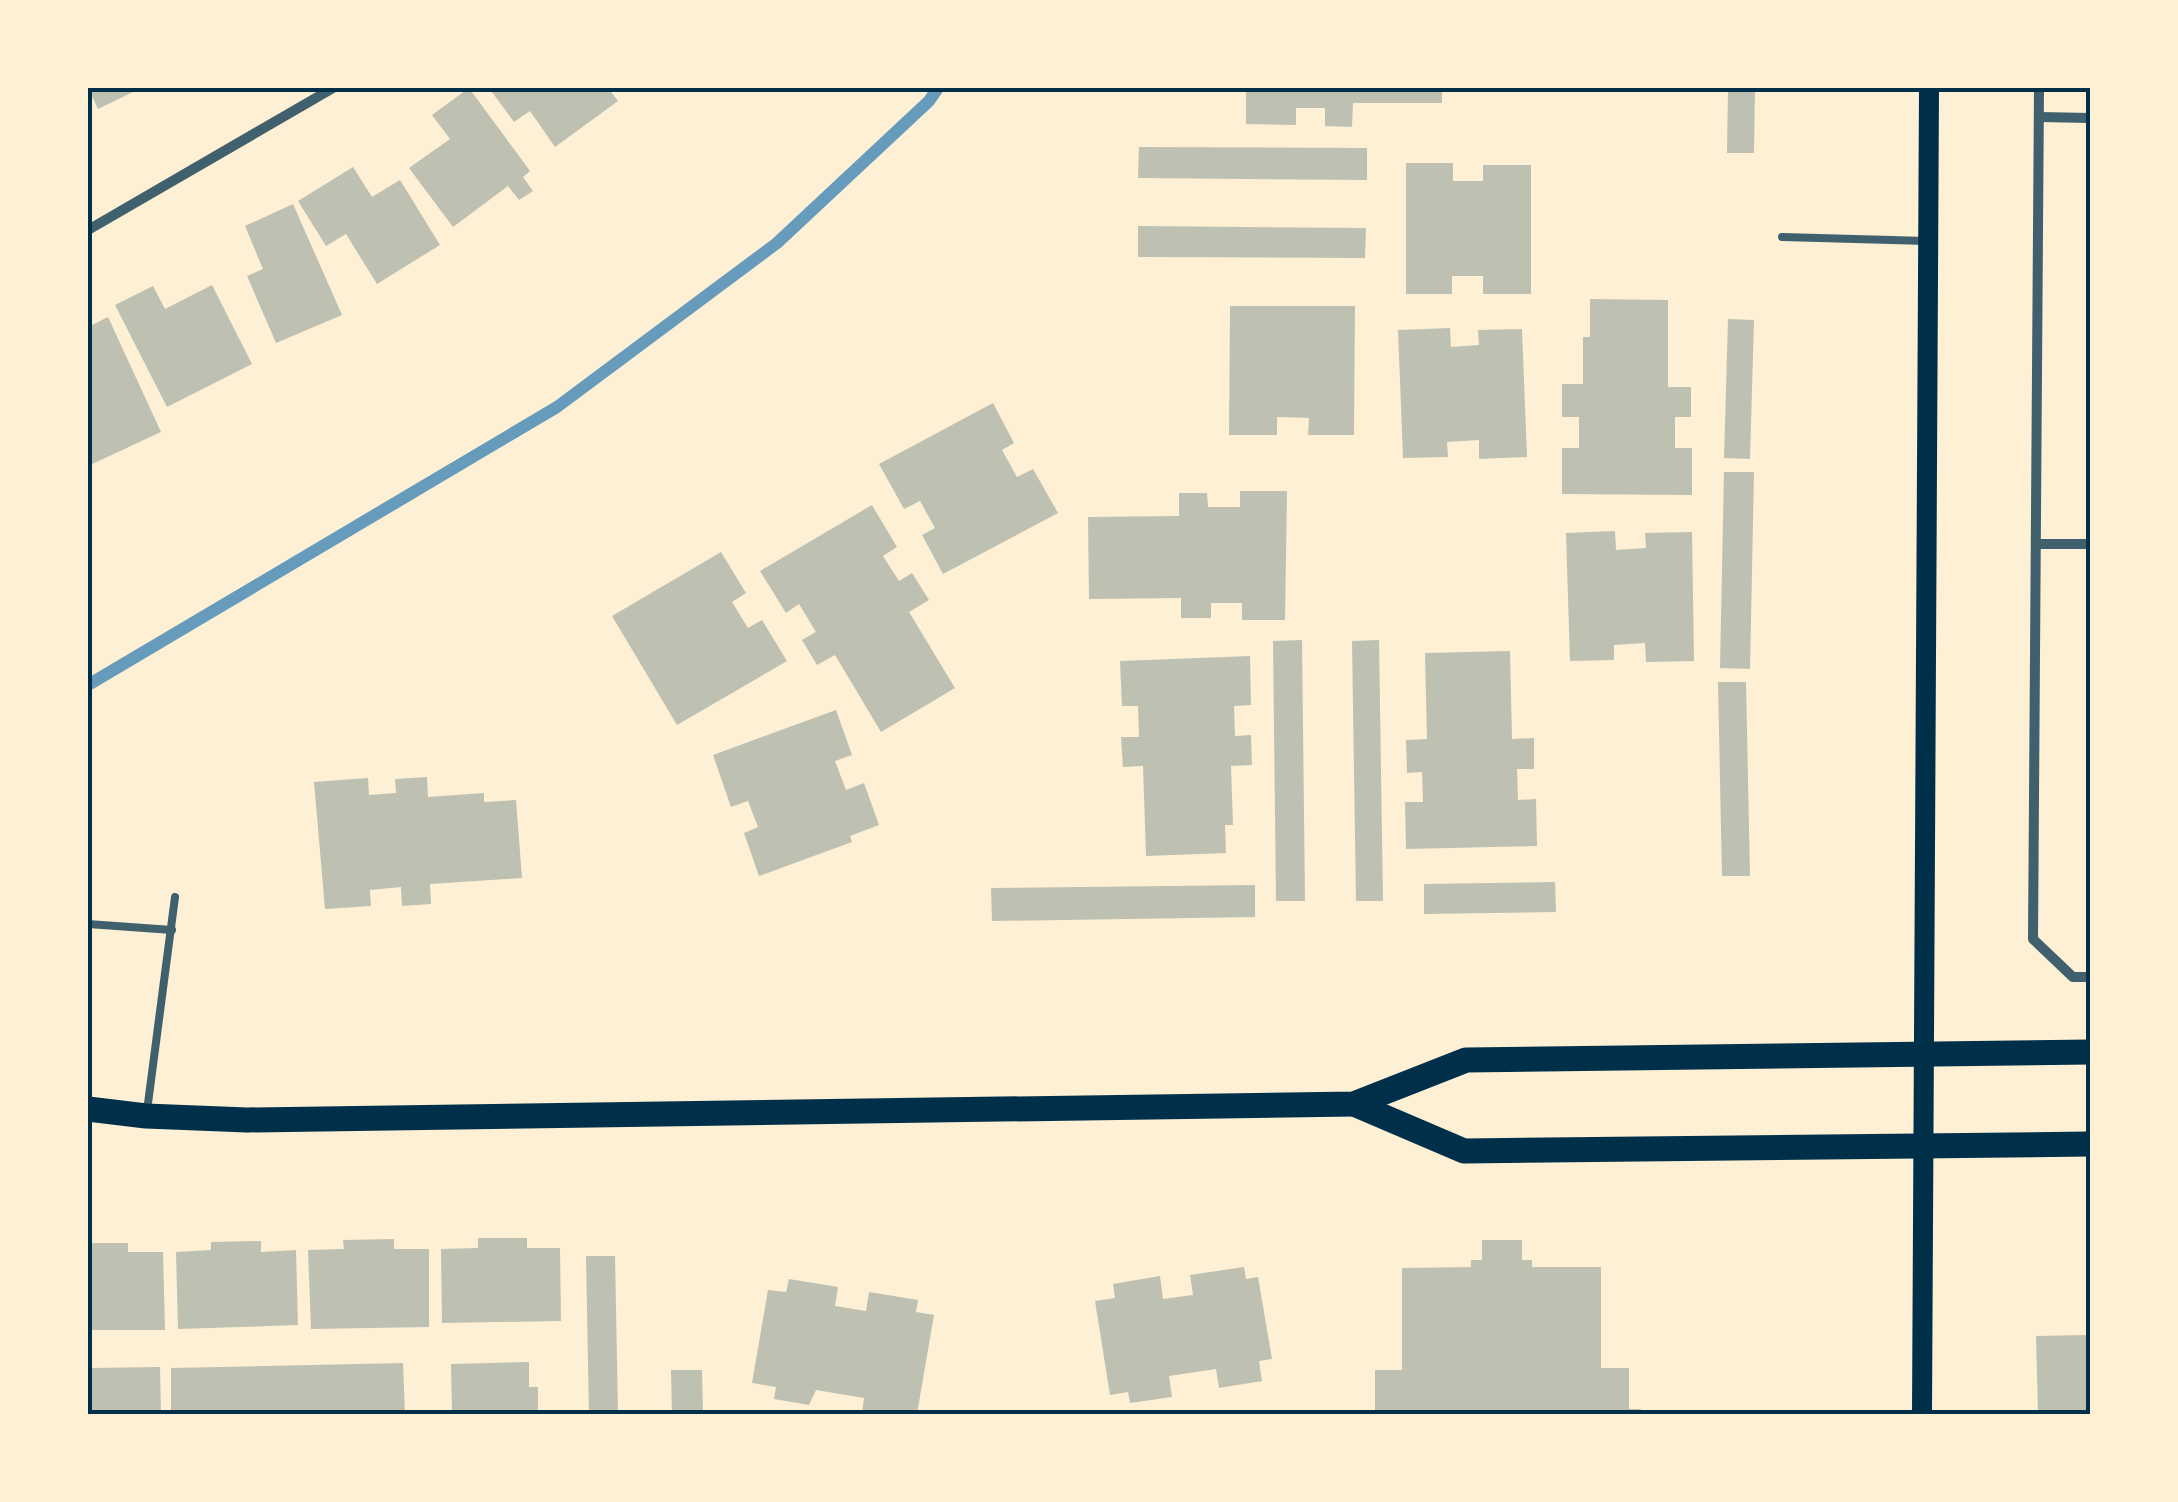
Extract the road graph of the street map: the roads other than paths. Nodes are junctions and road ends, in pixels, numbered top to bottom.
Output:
1 (333, 88) edge
2 (1929, 88) edge
3 (2039, 88) edge
4 (2038, 117) junction
5 (2090, 118) edge
6 (88, 230) edge
7 (1782, 238) dead end
8 (1928, 242) junction
9 (2036, 544) junction
10 (2090, 544) edge
11 (176, 898) dead end
12 (88, 924) edge
13 (172, 930) junction
14 (2090, 977) edge
15 (2090, 1052) edge
16 (1923, 1054) junction
17 (1354, 1104) junction
18 (88, 1109) edge
19 (146, 1116) junction
20 (2090, 1144) edge
21 (1922, 1145) junction
22 (1922, 1414) edge

1 - 6 street
2 - 8 main road
3 - 4 street
4 - 5 street
4 - 9 street
7 - 8 lane
8 - 16 main road
9 - 10 street
9 - 14 street
11 - 13 lane
12 - 13 lane
13 - 19 lane
15 - 16 main road
16 - 17 main road
16 - 21 main road
17 - 19 main road
17 - 21 main road
18 - 19 main road
20 - 21 main road
21 - 22 main road

